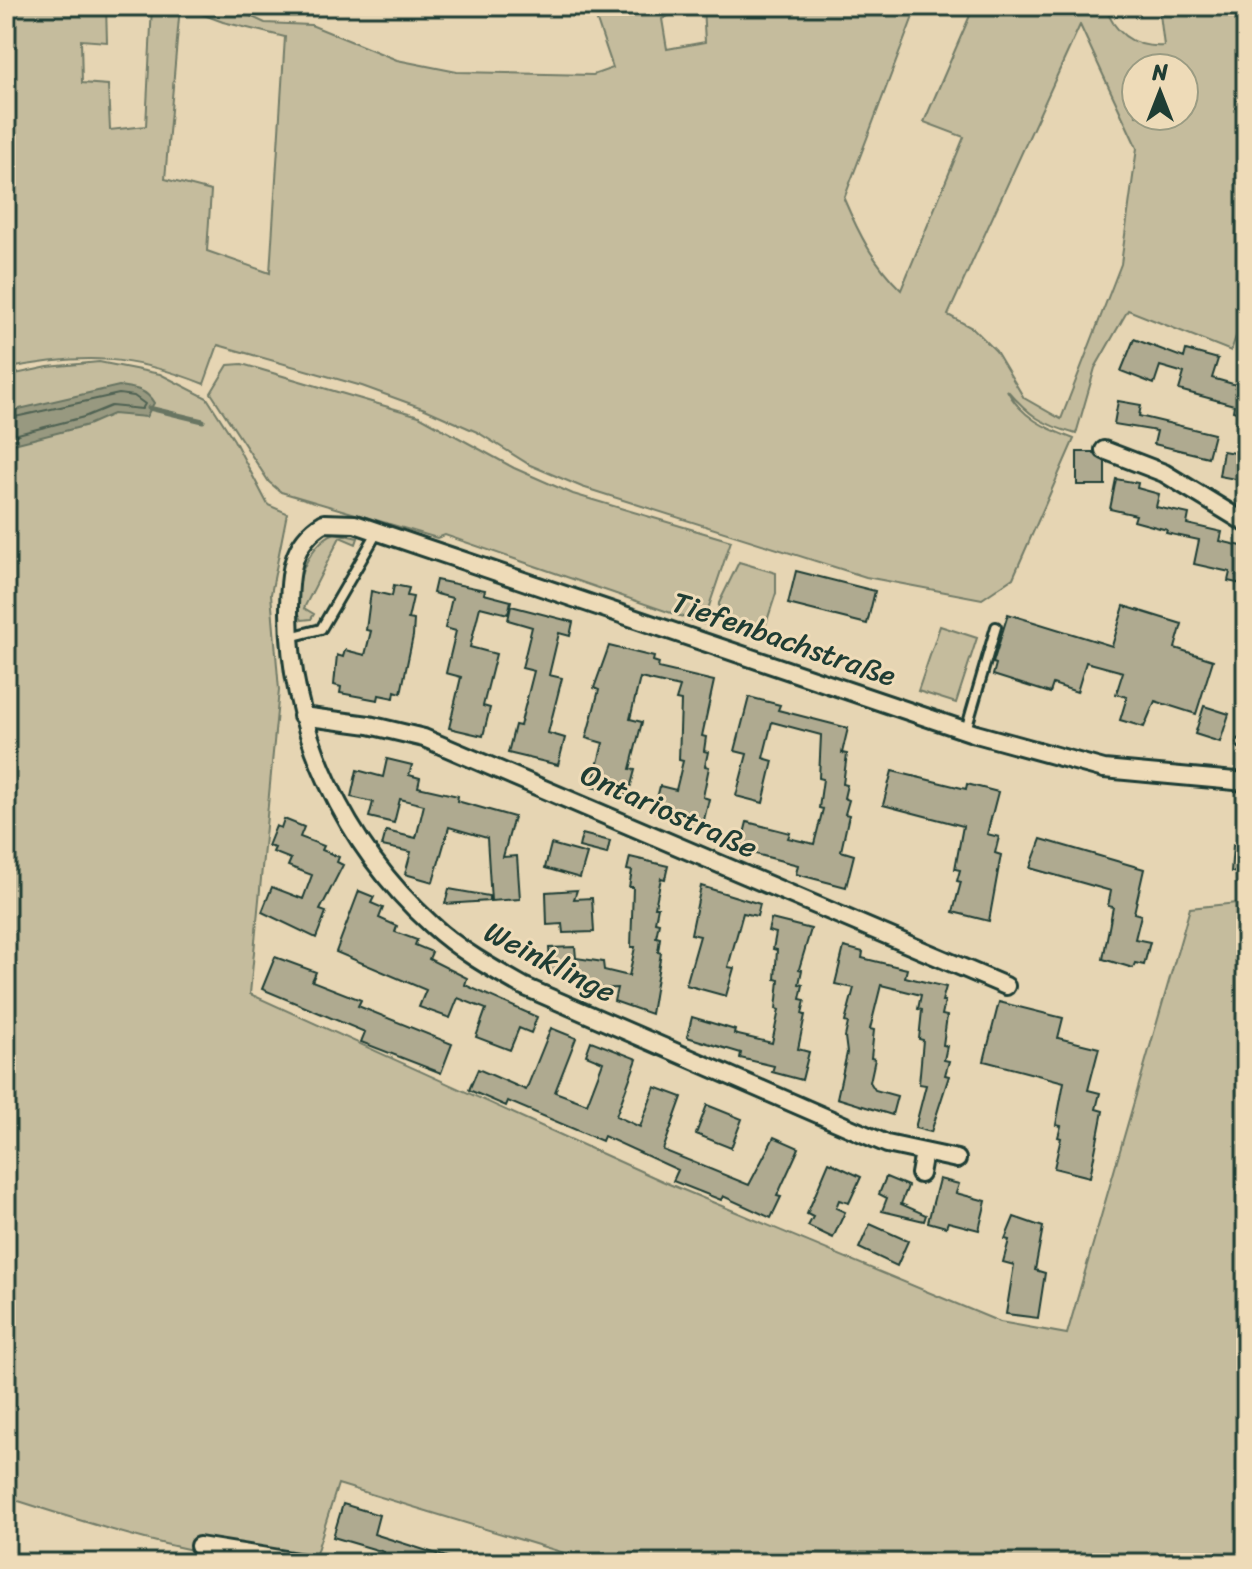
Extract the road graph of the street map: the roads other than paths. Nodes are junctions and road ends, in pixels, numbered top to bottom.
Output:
1 (1104, 450) dead end
2 (1246, 523) edge
3 (312, 530) joint
4 (378, 531) junction
5 (996, 627) dead end
6 (289, 637) junction
7 (302, 716) junction
8 (965, 731) junction
9 (1246, 782) edge
10 (1006, 986) dead end
11 (924, 1152) junction
12 (957, 1159) dead end
13 (920, 1174) dead end
14 (199, 1546) dead end
15 (304, 1563) edge

1 - 2 street
3 - 4 street, Tiefenbachstraße
3 - 6 street, Weinklinge
4 - 6 lane
4 - 8 street, Tiefenbachstraße
5 - 8 lane
6 - 7 street, Weinklinge
7 - 10 street, Ontariostraße
7 - 11 street, Weinklinge
8 - 9 street, Tiefenbachstraße
11 - 12 street, Weinklinge
11 - 13 street
14 - 15 street

